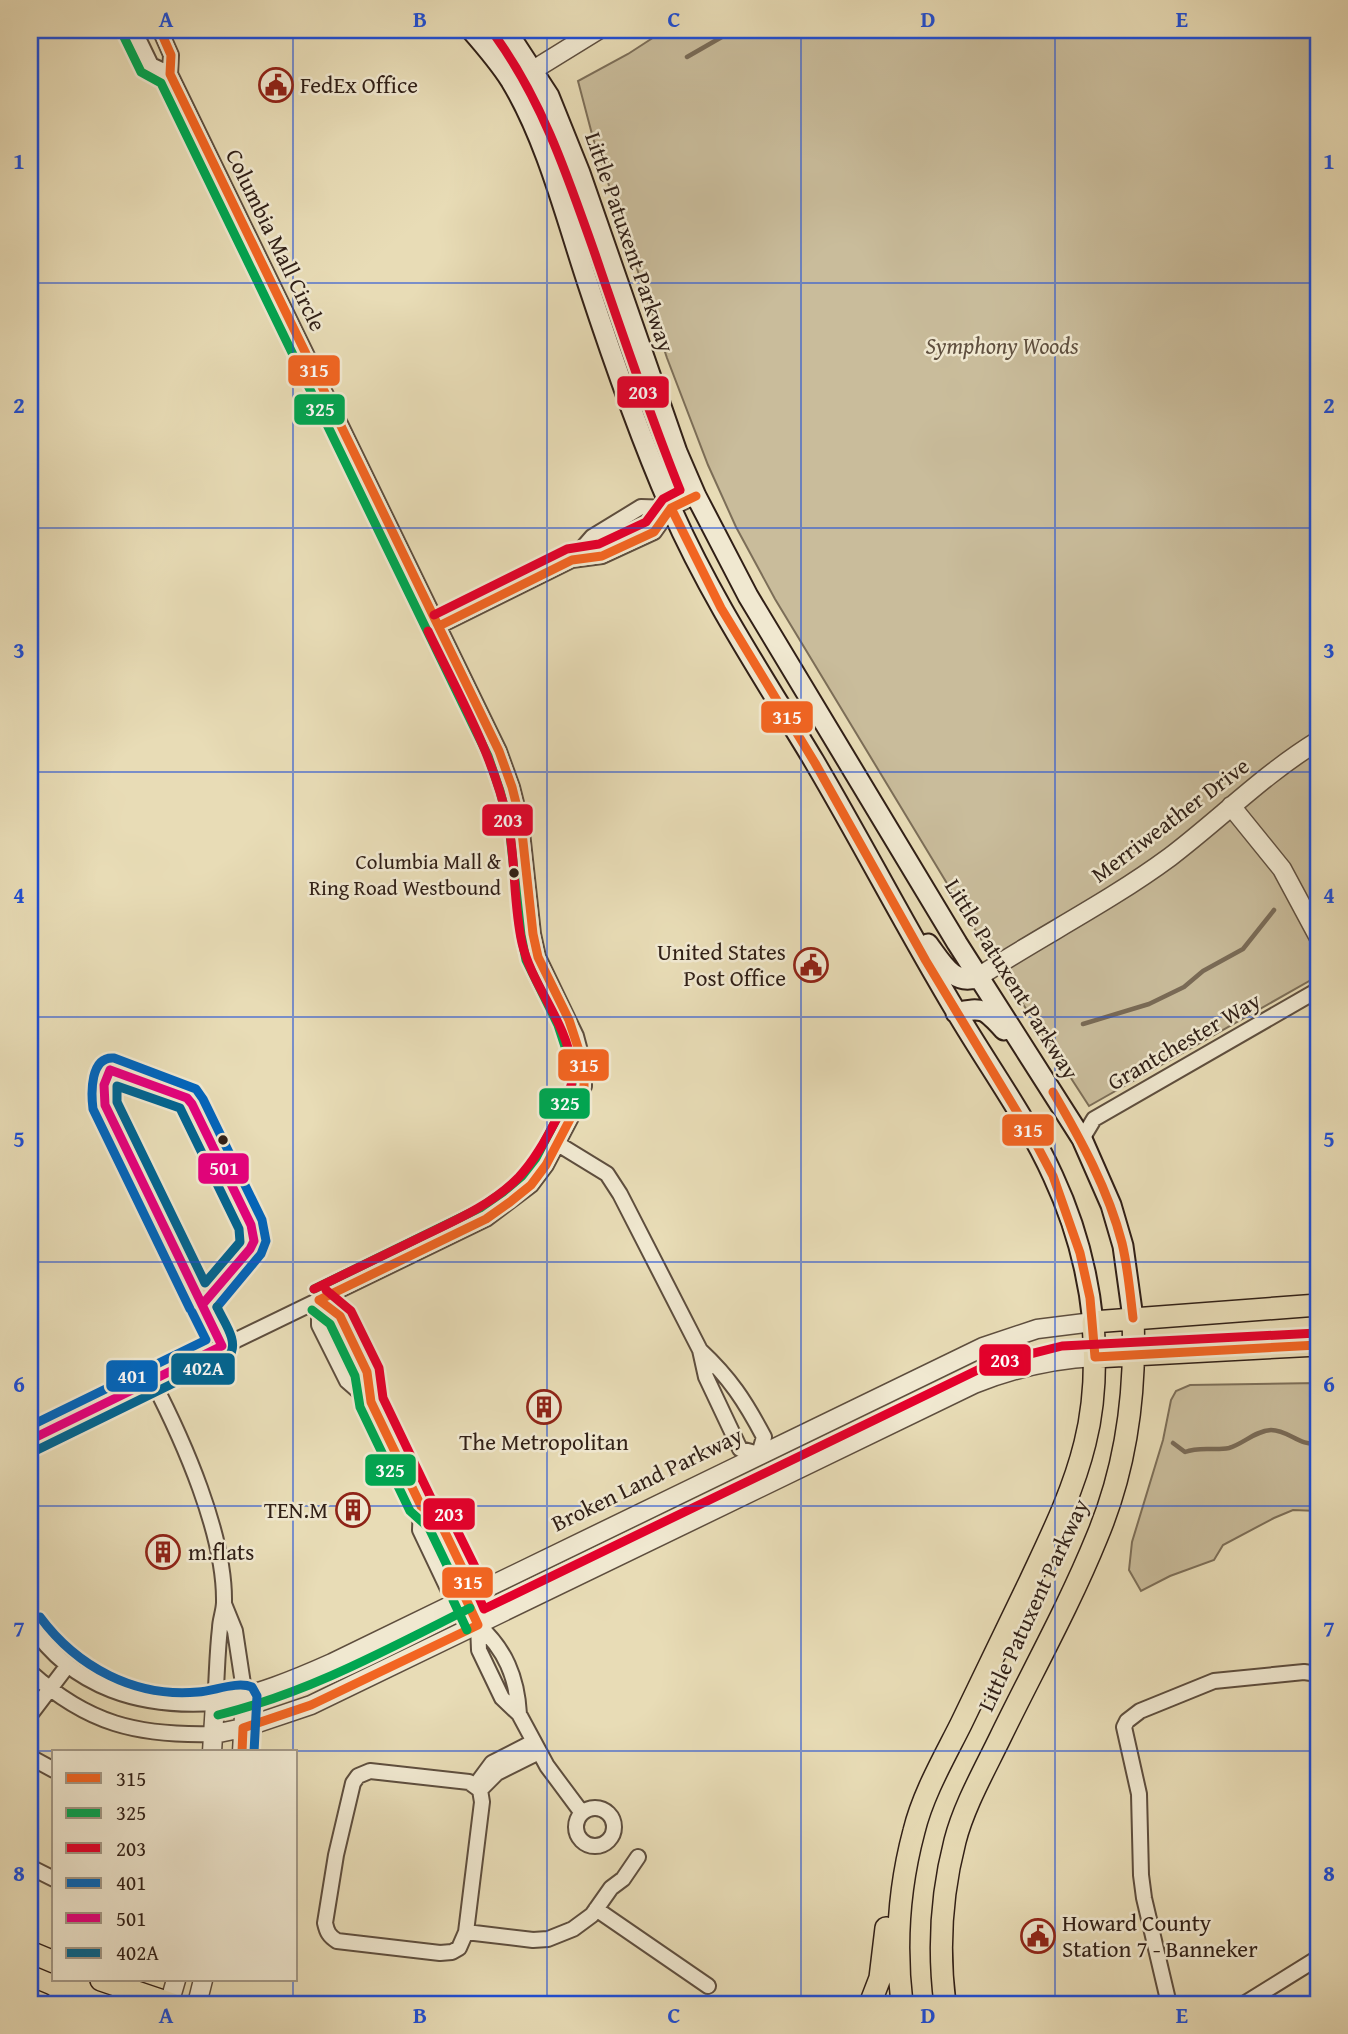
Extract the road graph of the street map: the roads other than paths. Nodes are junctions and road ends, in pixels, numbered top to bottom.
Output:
1 (134, 30) edge
2 (160, 30) edge
3 (471, 30) edge
4 (506, 30) edge
5 (598, 30) edge
6 (534, 70) junction
7 (170, 74) junction
8 (512, 83) junction
9 (696, 496) junction
10 (671, 508) junction
11 (572, 560) junction
12 (439, 626) junction
13 (801, 740) junction
14 (1318, 741) edge
15 (838, 746) junction
16 (815, 763) junction
17 (1230, 806) junction
18 (924, 889) junction
19 (894, 903) junction
20 (1318, 936) edge
21 (978, 977) junction
22 (1318, 990) edge
23 (956, 1013) junction
24 (1039, 1070) junction
25 (1082, 1139) junction
26 (558, 1144) junction
27 (319, 1300) junction
28 (1318, 1305) edge
29 (1133, 1318) junction
30 (1093, 1322) junction
31 (1318, 1345) edge
32 (700, 1350) junction
33 (1134, 1355) junction
34 (1096, 1357) junction
35 (152, 1380) junction
36 (371, 1402) junction
37 (30, 1440) edge
38 (759, 1454) junction
39 (421, 1506) junction
40 (465, 1597) junction
41 (224, 1603) junction
42 (30, 1625) edge
43 (478, 1625) junction
44 (68, 1665) junction
45 (30, 1672) edge
46 (1318, 1674) edge
47 (49, 1689) junction
48 (245, 1697) junction
49 (215, 1703) junction
50 (30, 1715) edge
51 (243, 1728) junction
52 (214, 1734) junction
53 (534, 1743) junction
54 (212, 1750) edge
55 (242, 1750) edge
56 (30, 1757) edge
57 (52, 1769) edge
58 (478, 1788) junction
59 (582, 1813) dead end
60 (914, 1828) junction
61 (638, 1857) dead end
62 (30, 1867) edge
63 (52, 1878) edge
64 (596, 1909) junction
65 (466, 1932) junction
66 (30, 1952) edge
67 (1318, 1958) edge
68 (52, 1961) edge
69 (941, 1974) junction
70 (107, 1982) edge
71 (176, 1982) edge
72 (203, 1982) edge
73 (708, 1986) dead end
74 (30, 1999) edge
75 (41, 2004) edge
76 (170, 2004) edge
77 (197, 2004) edge
78 (870, 2004) edge
79 (902, 2004) edge
80 (945, 2004) edge
81 (956, 2004) edge
82 (1169, 2004) edge
83 (1244, 2004) edge

1 - 7 street, Columbia Mall Circle
2 - 7 street, Columbia Mall Circle
3 - 8 main road, Little Patuxent Parkway
4 - 6 main road, Little Patuxent Parkway
5 - 6 street
6 - 8 street
6 - 9 main road, Little Patuxent Parkway
7 - 12 street, Columbia Mall Circle
8 - 10 main road, Little Patuxent Parkway
9 - 10 street
9 - 15 main road, Little Patuxent Parkway
10 - 11 street
10 - 11 street
10 - 13 main road, Little Patuxent Parkway
11 - 12 street
12 - 26 street, Columbia Mall Circle
13 - 15 main road
13 - 16 main road, Little Patuxent Parkway
14 - 17 street, Merriweather Drive
15 - 18 main road, Little Patuxent Parkway
16 - 18 main road
16 - 19 main road, Little Patuxent Parkway
17 - 20 street
17 - 21 street, Merriweather Drive
18 - 21 main road, Little Patuxent Parkway
19 - 21 main road
19 - 23 main road, Little Patuxent Parkway
21 - 24 main road, Little Patuxent Parkway
22 - 25 street, Grantchester Way
23 - 24 main road
23 - 30 main road, Little Patuxent Parkway
24 - 25 main road, Little Patuxent Parkway
25 - 29 main road, Little Patuxent Parkway
26 - 27 street, Columbia Mall Circle
26 - 32 street
27 - 35 street, Columbia Mall Circle
27 - 36 street
27 - 36 street
28 - 29 main road, Broken Land Parkway
29 - 30 main road, Broken Land Parkway
29 - 33 main road, Little Patuxent Parkway
30 - 34 main road, Little Patuxent Parkway
30 - 38 street, Broken Land Parkway
31 - 33 main road
32 - 38 street
32 - 38 street
33 - 34 main road
33 - 69 main road, Little Patuxent Parkway
34 - 43 street
34 - 60 main road, Little Patuxent Parkway
35 - 37 street, Columbia Mall Circle
35 - 41 street
36 - 39 street
38 - 40 street, Broken Land Parkway
39 - 40 street
39 - 40 street
40 - 43 street
40 - 48 street, Broken Land Parkway
41 - 48 street
41 - 49 street
42 - 44 street, Broken Land Parkway
43 - 51 street
43 - 53 street
44 - 47 street
44 - 49 street, Broken Land Parkway
45 - 47 street
46 - 82 street
47 - 50 street
47 - 52 street
48 - 49 street, Broken Land Parkway
48 - 51 street
49 - 52 street
51 - 52 street
51 - 55 street
52 - 54 street
53 - 58 street
53 - 58 street
53 - 59 street
56 - 57 street
58 - 65 street
58 - 65 street
60 - 78 main road
60 - 79 main road, Little Patuxent Parkway
61 - 64 street
62 - 63 street
64 - 65 street
64 - 73 street
66 - 68 main road
67 - 83 street
69 - 80 main road, Little Patuxent Parkway
69 - 81 main road
70 - 76 main road
71 - 76 street
72 - 77 street
74 - 75 main road

